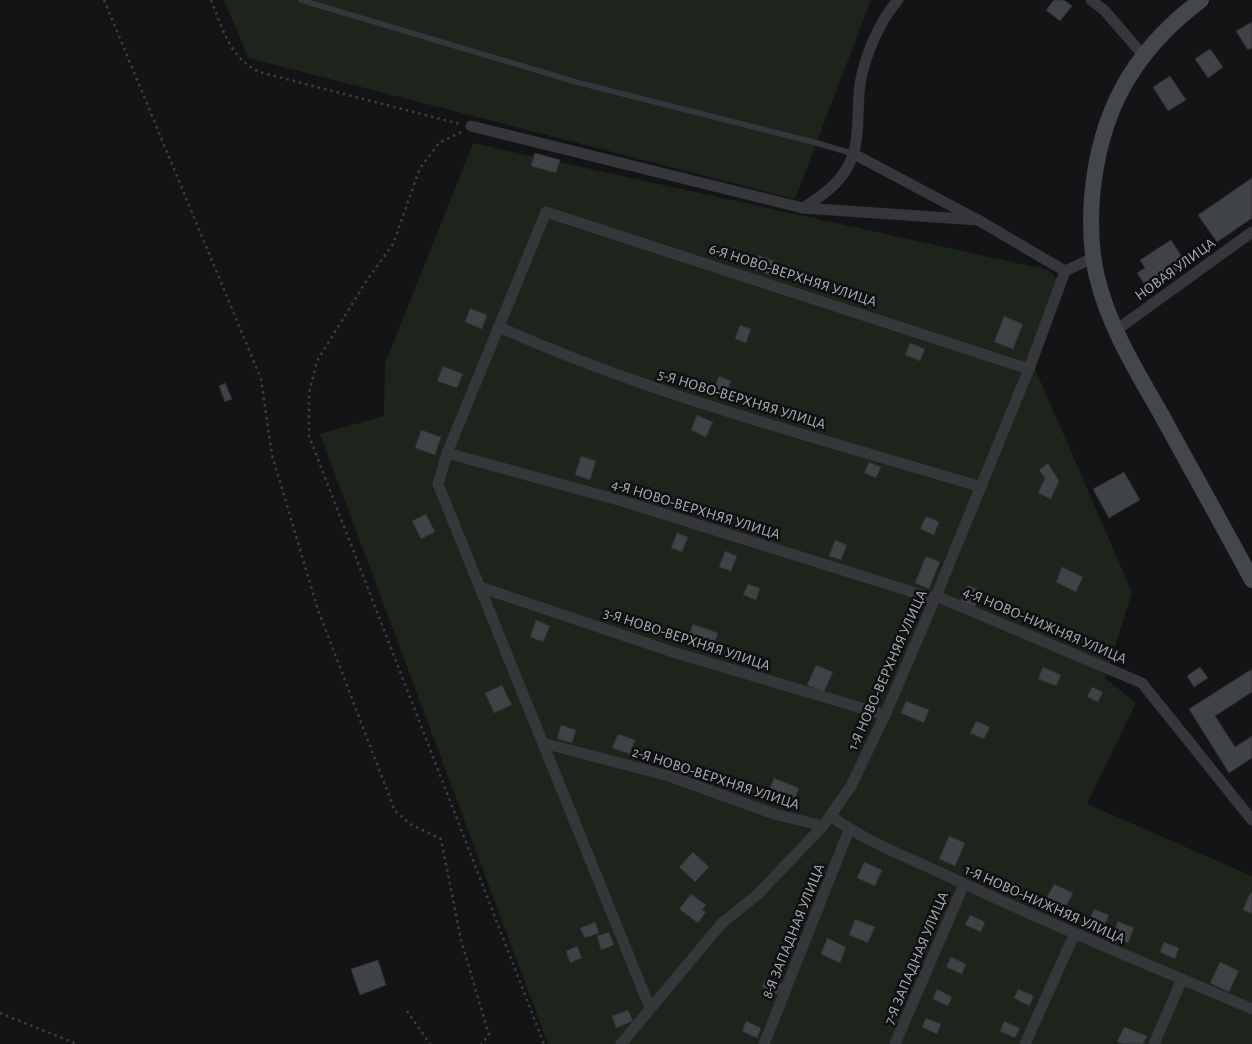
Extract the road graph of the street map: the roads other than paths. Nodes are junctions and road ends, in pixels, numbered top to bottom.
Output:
1 (301, 0) edge
2 (898, 0) edge
3 (1091, 0) edge
4 (1201, 0) edge
5 (1144, 55) junction
6 (471, 126) road end
7 (854, 154) junction
8 (803, 208) junction
9 (978, 220) junction
10 (1250, 236) edge
11 (1093, 258) junction
12 (1065, 271) junction
13 (499, 328) junction
14 (1115, 331) junction
15 (1029, 369) junction
16 (447, 454) junction
17 (981, 487) junction
18 (1252, 580) edge
19 (480, 587) junction
20 (935, 597) junction
21 (885, 715) junction
22 (543, 743) junction
23 (831, 816) junction
24 (1251, 818) edge
25 (823, 826) junction
26 (849, 830) junction
27 (964, 884) junction
28 (1074, 935) junction
29 (1182, 979) junction
30 (650, 1008) junction
31 (1252, 1010) edge
32 (620, 1044) edge
33 (764, 1044) edge
34 (895, 1044) edge
35 (1025, 1044) edge
36 (1154, 1044) edge

1 - 7 lane
2 - 7 street
3 - 5 street
4 - 5 main road
5 - 11 main road
6 - 8 street
7 - 8 street
7 - 9 street
8 - 9 street
9 - 12 street
10 - 14 street, НОВАЯ УЛИЦА
11 - 12 street
11 - 14 main road
12 - 15 street, 1-Я НОВО-ВЕРХНЯЯ УЛИЦА
13 - 15 street, 6-Я НОВО-ВЕРХНЯЯ УЛИЦА
13 - 16 street
13 - 17 street, 5-Я НОВО-ВЕРХНЯЯ УЛИЦА
14 - 18 main road
15 - 17 street, 1-Я НОВО-ВЕРХНЯЯ УЛИЦА
16 - 19 street
16 - 20 street, 4-Я НОВО-ВЕРХНЯЯ УЛИЦА
17 - 20 street, 1-Я НОВО-ВЕРХНЯЯ УЛИЦА
19 - 21 street, 3-Я НОВО-ВЕРХНЯЯ УЛИЦА
19 - 22 street
20 - 21 street, 1-Я НОВО-ВЕРХНЯЯ УЛИЦА
20 - 24 street, 4-Я НОВО-НИЖНЯЯ УЛИЦА
21 - 23 street, 1-Я НОВО-ВЕРХНЯЯ УЛИЦА
22 - 25 street, 2-Я НОВО-ВЕРХНЯЯ УЛИЦА
22 - 30 street
23 - 25 street, 1-Я НОВО-ВЕРХНЯЯ УЛИЦА
23 - 26 street, 1-Я НОВО-НИЖНЯЯ УЛИЦА
25 - 30 street, 1-Я НОВО-ВЕРХНЯЯ УЛИЦА
26 - 27 street, 1-Я НОВО-НИЖНЯЯ УЛИЦА
26 - 33 street, 8-Я ЗАПАДНАЯ УЛИЦА
27 - 28 street, 1-Я НОВО-НИЖНЯЯ УЛИЦА
27 - 34 street, 7-Я ЗАПАДНАЯ УЛИЦА
28 - 29 street, 1-Я НОВО-НИЖНЯЯ УЛИЦА
28 - 35 street
29 - 31 street, 1-Я НОВО-НИЖНЯЯ УЛИЦА
29 - 36 street
30 - 32 street, 1-Я НОВО-ВЕРХНЯЯ УЛИЦА

